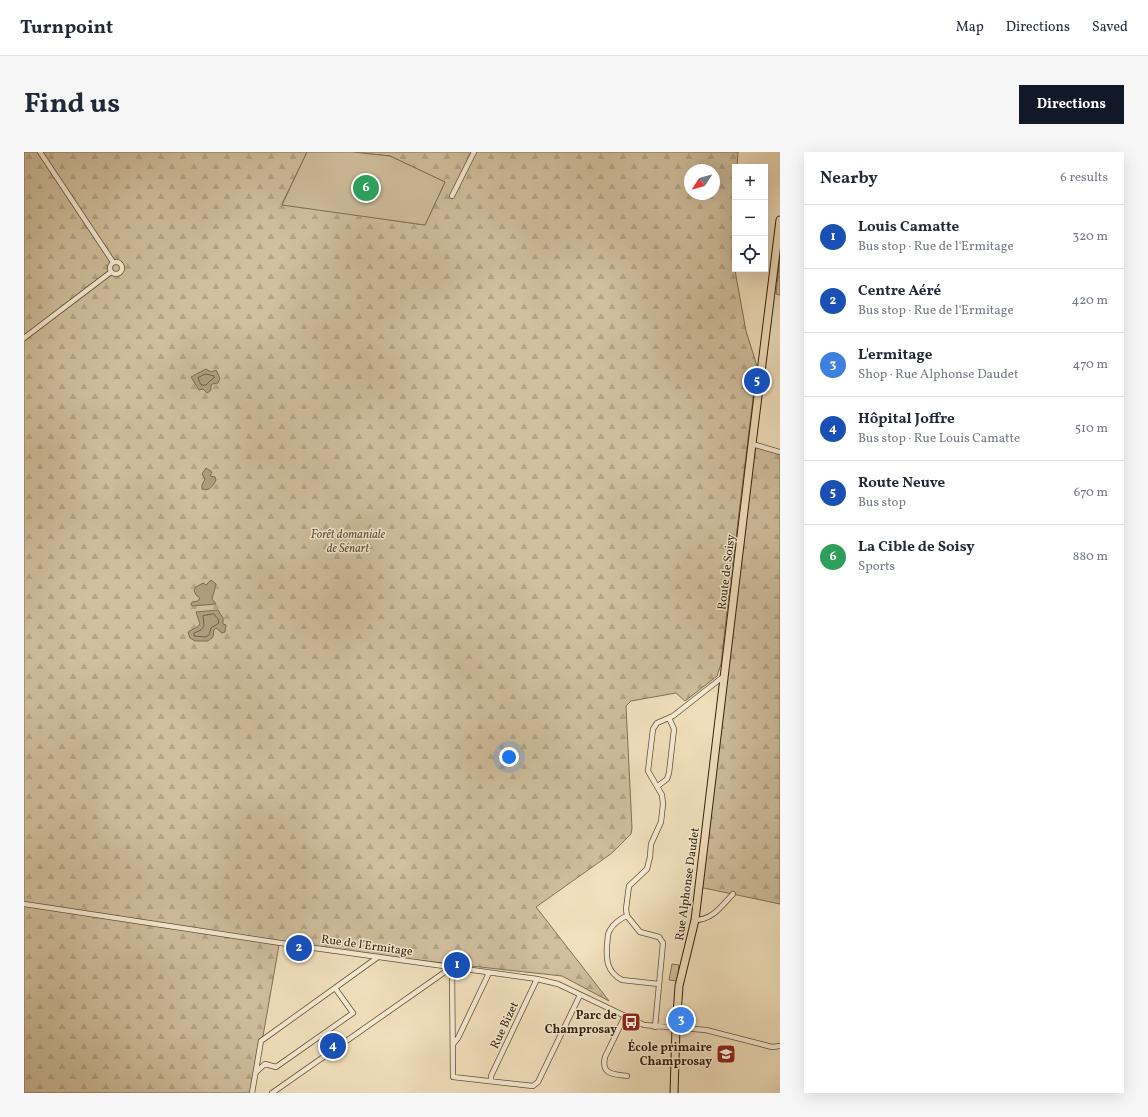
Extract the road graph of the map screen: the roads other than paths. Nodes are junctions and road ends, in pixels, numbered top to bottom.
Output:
1 (40, 152) edge
2 (474, 152) edge
3 (452, 196) dead end
4 (780, 220) edge
5 (113, 262) junction
6 (112, 272) junction
7 (24, 338) edge
8 (752, 444) junction
9 (780, 452) edge
10 (724, 676) junction
11 (721, 702) joint
12 (670, 718) junction
13 (658, 786) junction
14 (733, 894) dead end
15 (24, 904) edge
16 (627, 916) junction
17 (695, 920) junction
18 (378, 957) junction
19 (452, 967) junction
20 (489, 973) junction
21 (536, 979) junction
22 (659, 984) junction
23 (335, 988) junction
24 (580, 995) junction
25 (625, 1016) junction
26 (655, 1027) junction
27 (676, 1028) junction
28 (453, 1045) junction
29 (780, 1046) edge
30 (256, 1072) junction
31 (626, 1076) dead end
32 (491, 1081) junction
33 (252, 1093) edge
34 (272, 1093) edge
35 (674, 1093) edge

1 - 5 street
2 - 3 street
4 - 8 main road, Route de Soisy
5 - 6 street
5 - 6 street
6 - 7 street
8 - 9 street
8 - 10 main road, Route de Soisy
10 - 11 main road, Route de Soisy
10 - 12 street
11 - 17 main road, Rue Alphonse Daudet
12 - 13 street
12 - 13 street
13 - 16 street
14 - 17 street
15 - 18 street, Rue de l'Ermitage
16 - 22 street
16 - 22 street
17 - 27 main road, Rue Alphonse Daudet
18 - 19 street, Rue de l'Ermitage
18 - 23 street
19 - 20 street, Rue de l'Ermitage
19 - 28 street
19 - 34 street
20 - 21 street, Rue de l'Ermitage
20 - 28 street
21 - 24 street, Rue de l'Ermitage
21 - 32 street, Rue Bizet
22 - 26 street
23 - 30 street
23 - 30 street
24 - 25 street, Rue de l'Ermitage
24 - 32 street
25 - 26 street, Rue de l'Ermitage
25 - 31 street
26 - 27 street, Rue de l'Ermitage
27 - 29 street, Rue de l'Ermitage
27 - 35 main road, Rue Alphonse Daudet
28 - 32 street
30 - 33 street

